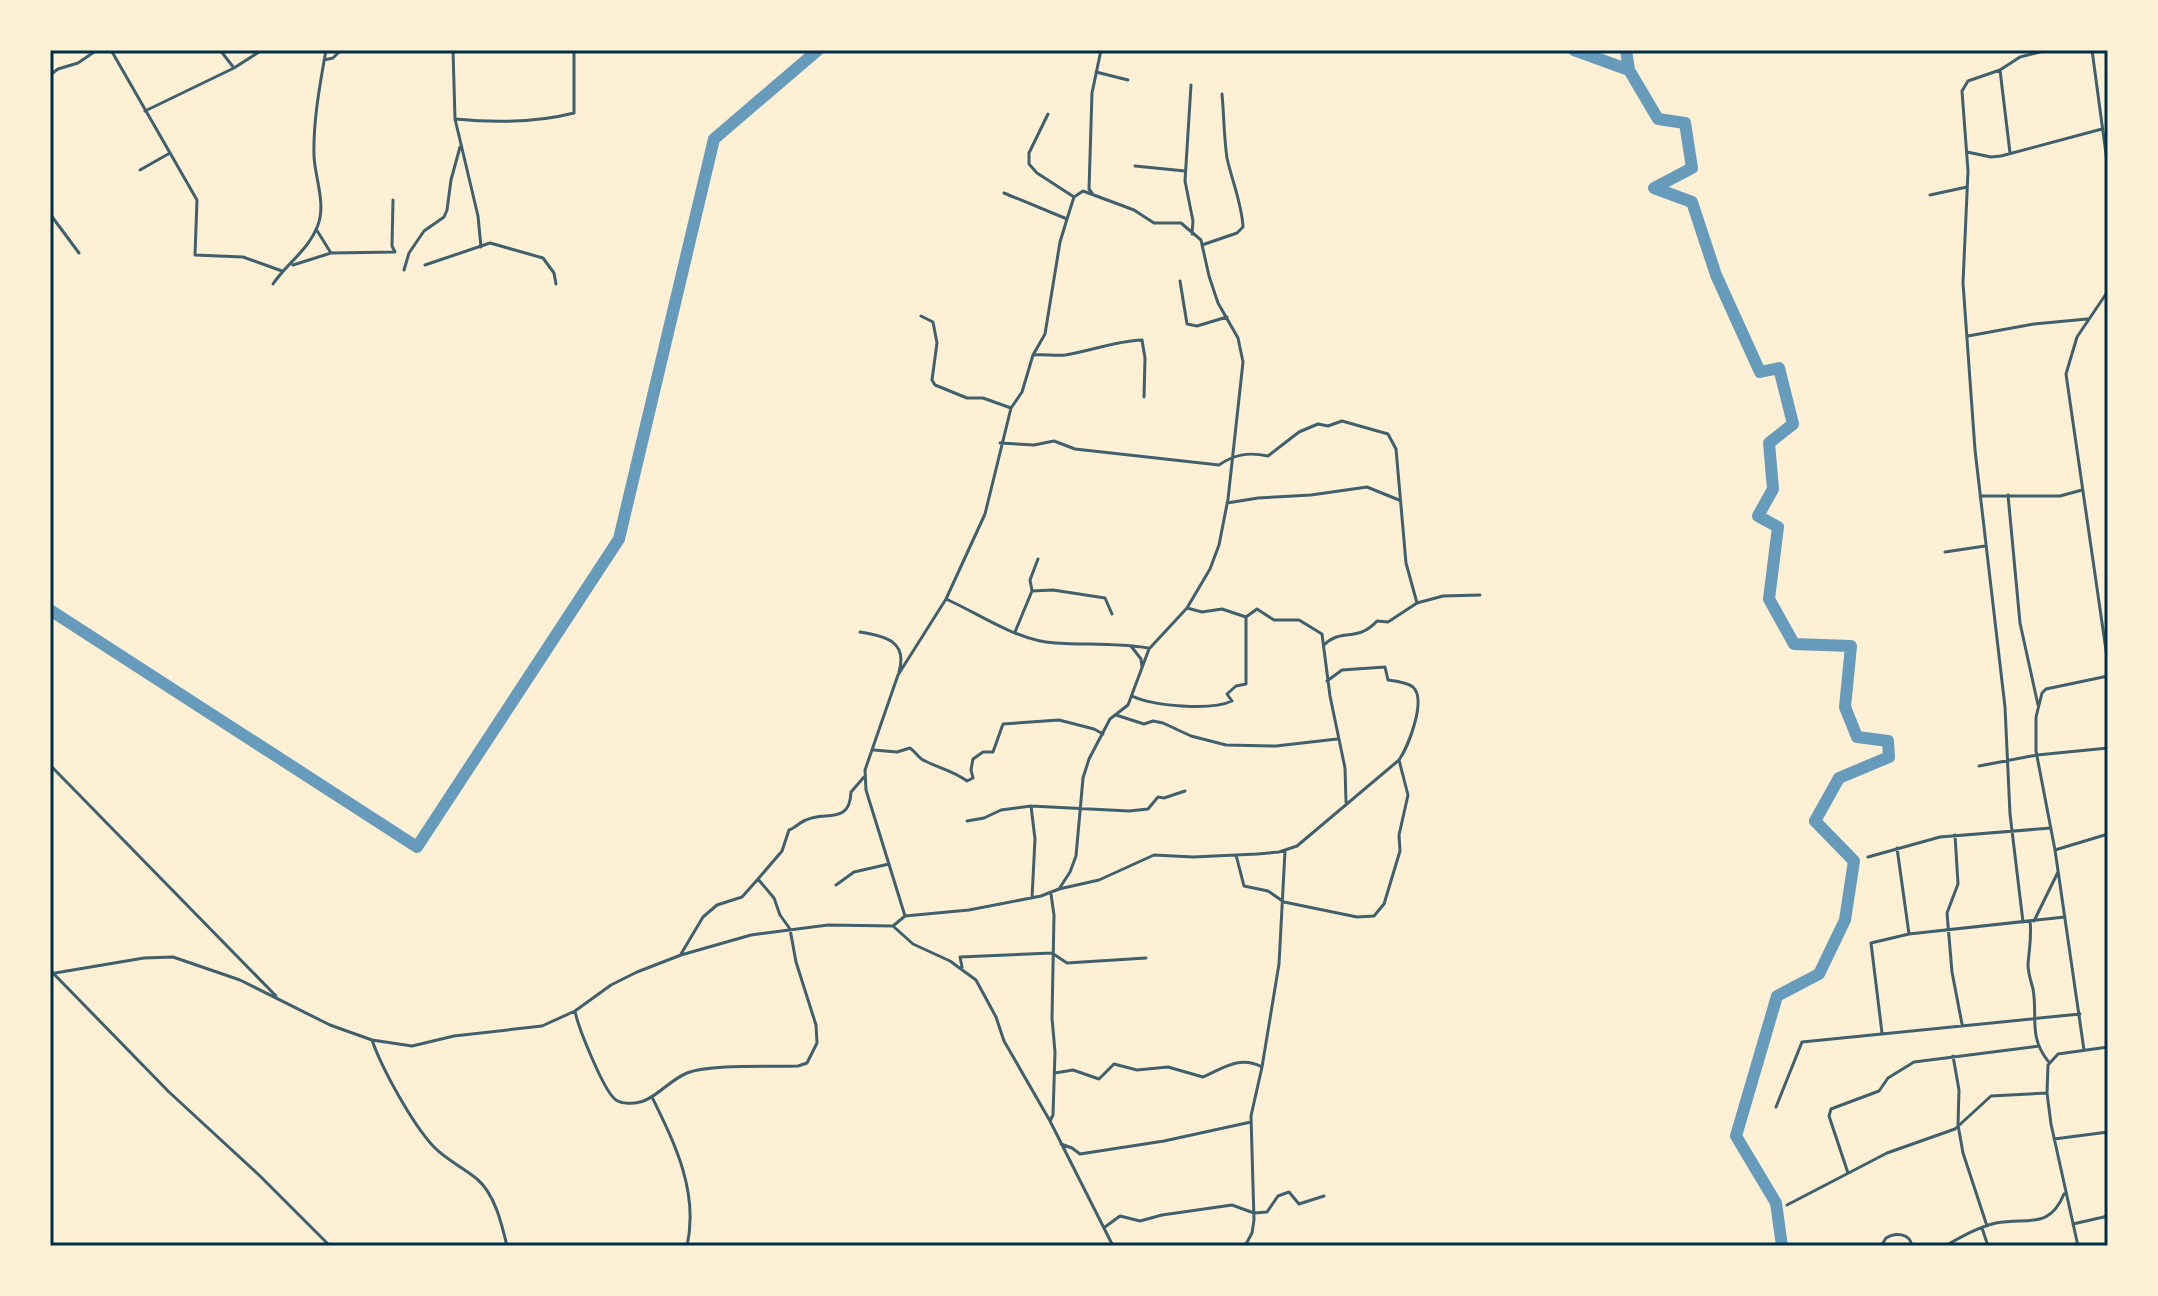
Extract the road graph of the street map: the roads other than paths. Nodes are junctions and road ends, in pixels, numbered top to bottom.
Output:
1 (97, 50) edge
2 (111, 50) edge
3 (220, 50) edge
4 (262, 50) edge
5 (326, 50) edge
6 (341, 50) edge
7 (453, 50) edge
8 (574, 50) edge
9 (1101, 50) edge
10 (2048, 50) edge
11 (2092, 50) edge
12 (324, 60) junction
13 (234, 68) junction
14 (2000, 70) junction
15 (1096, 72) junction
16 (50, 75) edge
17 (1128, 80) dead end
18 (1191, 85) dead end
19 (1222, 94) dead end
20 (145, 111) junction
21 (1048, 114) dead end
22 (455, 119) junction
23 (2102, 129) junction
24 (461, 143) junction
25 (1967, 152) junction
26 (170, 153) junction
27 (2010, 153) junction
28 (1135, 166) dead end
29 (2108, 169) edge
30 (140, 170) dead end
31 (1185, 171) junction
32 (1967, 187) junction
33 (1004, 193) dead end
34 (1092, 193) junction
35 (1930, 195) dead end
36 (1074, 197) junction
37 (393, 200) dead end
38 (50, 214) edge
39 (1067, 219) junction
40 (316, 229) junction
41 (1192, 234) junction
42 (1202, 245) junction
43 (481, 247) junction
44 (79, 253) dead end
45 (331, 253) junction
46 (291, 265) junction
47 (425, 265) dead end
48 (404, 270) dead end
49 (282, 271) junction
50 (1180, 281) dead end
51 (273, 284) dead end
52 (556, 284) dead end
53 (2108, 291) edge
54 (921, 316) dead end
55 (1227, 317) junction
56 (2087, 319) junction
57 (1967, 336) junction
58 (1033, 355) junction
59 (1144, 397) dead end
60 (1011, 408) junction
61 (1000, 443) junction
62 (1233, 455) junction
63 (2082, 490) junction
64 (2008, 495) junction
65 (1980, 496) junction
66 (1400, 501) junction
67 (1227, 503) junction
68 (1985, 546) junction
69 (1945, 552) dead end
70 (1038, 559) dead end
71 (1032, 591) junction
72 (1480, 595) dead end
73 (946, 599) junction
74 (1417, 603) junction
75 (1187, 608) junction
76 (1112, 614) dead end
77 (1246, 617) junction
78 (860, 632) dead end
79 (1015, 632) junction
80 (1322, 634) junction
81 (1332, 638) junction
82 (1324, 645) junction
83 (1131, 646) junction
84 (1149, 649) junction
85 (2108, 664) edge
86 (1142, 671) junction
87 (898, 675) junction
88 (2108, 676) edge
89 (1327, 681) junction
90 (1132, 696) junction
91 (2039, 706) junction
92 (1116, 715) junction
93 (1103, 734) junction
94 (1337, 739) junction
95 (2108, 748) edge
96 (872, 750) junction
97 (2037, 755) junction
98 (2008, 759) junction
99 (1399, 760) junction
100 (50, 765) edge
101 (1979, 766) dead end
102 (864, 777) junction
103 (1185, 791) dead end
104 (1346, 803) junction
105 (1031, 806) junction
106 (1079, 808) junction
107 (967, 821) dead end
108 (2051, 828) junction
109 (2012, 832) junction
110 (2108, 834) edge
111 (1955, 835) junction
112 (1897, 848) junction
113 (2055, 850) junction
114 (1285, 851) junction
115 (1236, 855) junction
116 (1868, 857) dead end
117 (889, 864) junction
118 (2058, 872) junction
119 (758, 879) junction
120 (836, 885) dead end
121 (1059, 889) junction
122 (1051, 893) junction
123 (1032, 898) junction
124 (1284, 902) junction
125 (905, 916) junction
126 (2065, 917) junction
127 (2032, 921) junction
128 (2023, 922) junction
129 (893, 926) junction
130 (790, 929) junction
131 (1948, 931) junction
132 (1909, 934) junction
133 (1052, 953) junction
134 (681, 955) junction
135 (1146, 958) dead end
136 (962, 968) junction
137 (52, 971) edge
138 (282, 1001) junction
139 (575, 1011) junction
140 (2080, 1014) junction
141 (2032, 1018) junction
142 (1963, 1024) junction
143 (1882, 1033) junction
144 (372, 1040) junction
145 (2039, 1046) junction
146 (2108, 1047) edge
147 (2084, 1050) junction
148 (1953, 1056) junction
149 (2049, 1061) junction
150 (1262, 1067) junction
151 (1055, 1073) junction
152 (2047, 1093) junction
153 (652, 1097) junction
154 (1776, 1107) dead end
155 (1050, 1121) junction
156 (1251, 1122) junction
157 (1958, 1125) junction
158 (2108, 1132) edge
159 (2054, 1139) junction
160 (1061, 1144) junction
161 (1848, 1173) junction
162 (2064, 1194) junction
163 (1324, 1196) dead end
164 (1787, 1205) dead end
165 (1254, 1213) junction
166 (2108, 1216) edge
167 (2073, 1224) junction
168 (1105, 1227) junction
169 (1984, 1227) junction
170 (330, 1246) edge
171 (507, 1246) edge
172 (687, 1246) edge
173 (1113, 1246) edge
174 (1245, 1246) edge
175 (1881, 1246) edge
176 (1912, 1246) edge
177 (1945, 1246) edge
178 (1988, 1246) edge
179 (2078, 1246) edge

1 - 16 street
2 - 20 street
3 - 13 street
4 - 13 street
5 - 12 street
6 - 12 street
7 - 22 street
8 - 22 street
9 - 15 street
10 - 14 street
11 - 23 street
12 - 40 street
13 - 20 street
14 - 25 street
14 - 27 street
15 - 17 street
15 - 34 street
18 - 31 street
19 - 42 street
20 - 26 street
21 - 36 street
22 - 24 street
23 - 27 street
23 - 29 street
24 - 43 street
24 - 48 street
25 - 27 street
25 - 32 street
26 - 30 street
26 - 49 street
28 - 31 street
31 - 41 street
32 - 35 street
32 - 57 street
33 - 39 street
34 - 36 street
34 - 41 street
36 - 39 street
37 - 45 street
38 - 44 street
39 - 58 street
40 - 45 street
40 - 46 street
41 - 42 street
42 - 55 street
43 - 47 street
43 - 52 street
45 - 46 street
46 - 49 street
49 - 51 street
50 - 55 street
53 - 56 street
54 - 60 street
55 - 62 street
56 - 57 street
56 - 63 street
57 - 65 street
58 - 59 street
58 - 60 street
60 - 61 street
61 - 62 street
61 - 73 street
62 - 66 street
62 - 67 street
63 - 64 street
63 - 85 street
64 - 65 street
64 - 91 street
65 - 68 street
66 - 67 street
66 - 74 street
67 - 75 street
68 - 69 street
68 - 98 street
70 - 71 street
71 - 76 street
71 - 79 street
72 - 74 street
73 - 79 street
73 - 87 street
74 - 81 street
75 - 77 street
75 - 84 street
77 - 80 street
77 - 90 street
78 - 87 street
79 - 83 street
80 - 81 street
80 - 82 street
81 - 82 street
82 - 89 street
83 - 84 street
83 - 86 street
84 - 86 street
86 - 90 street
87 - 96 street
88 - 91 street
89 - 94 street
89 - 99 street
90 - 92 street
91 - 97 street
92 - 93 street
92 - 94 street
93 - 96 street
93 - 106 street
94 - 104 street
95 - 97 street
96 - 102 street
97 - 98 street
97 - 108 street
98 - 101 street
98 - 109 street
99 - 104 street
99 - 124 street
100 - 138 street
102 - 117 street
102 - 119 street
103 - 106 street
104 - 114 street
105 - 106 street
105 - 107 street
105 - 123 street
106 - 121 street
108 - 109 street
108 - 113 street
109 - 111 street
109 - 128 street
110 - 113 street
111 - 112 street
111 - 131 street
112 - 116 street
112 - 132 street
113 - 118 street
114 - 115 street
114 - 124 street
115 - 121 street
115 - 124 street
117 - 120 street
117 - 125 street
118 - 126 street
118 - 127 street
119 - 130 street
119 - 134 street
121 - 122 street
122 - 123 street
122 - 133 street
123 - 125 street
124 - 150 street
125 - 129 street
126 - 127 street
126 - 140 street
127 - 128 street
127 - 141 street
128 - 131 street
129 - 130 street
129 - 136 street
130 - 134 street
130 - 153 street
131 - 132 street
131 - 142 street
132 - 143 street
133 - 135 street
133 - 136 street
133 - 151 street
134 - 139 street
136 - 155 street
137 - 138 street
137 - 170 street
138 - 144 street
139 - 144 street
139 - 153 street
140 - 141 street
140 - 147 street
141 - 142 street
141 - 145 street
142 - 143 street
143 - 154 street
144 - 171 street
145 - 148 street
145 - 149 street
146 - 147 street
147 - 149 street
148 - 157 street
148 - 161 street
149 - 152 street
150 - 151 street
150 - 156 street
151 - 155 street
152 - 157 street
152 - 159 street
153 - 172 street
155 - 160 street
156 - 160 street
156 - 165 street
157 - 161 street
157 - 169 street
158 - 159 street
159 - 162 street
160 - 168 street
161 - 164 street
162 - 167 street
162 - 169 street
163 - 165 street
165 - 168 street
165 - 174 street
166 - 167 street
167 - 179 street
168 - 173 street
169 - 177 street
169 - 178 street
175 - 176 street

